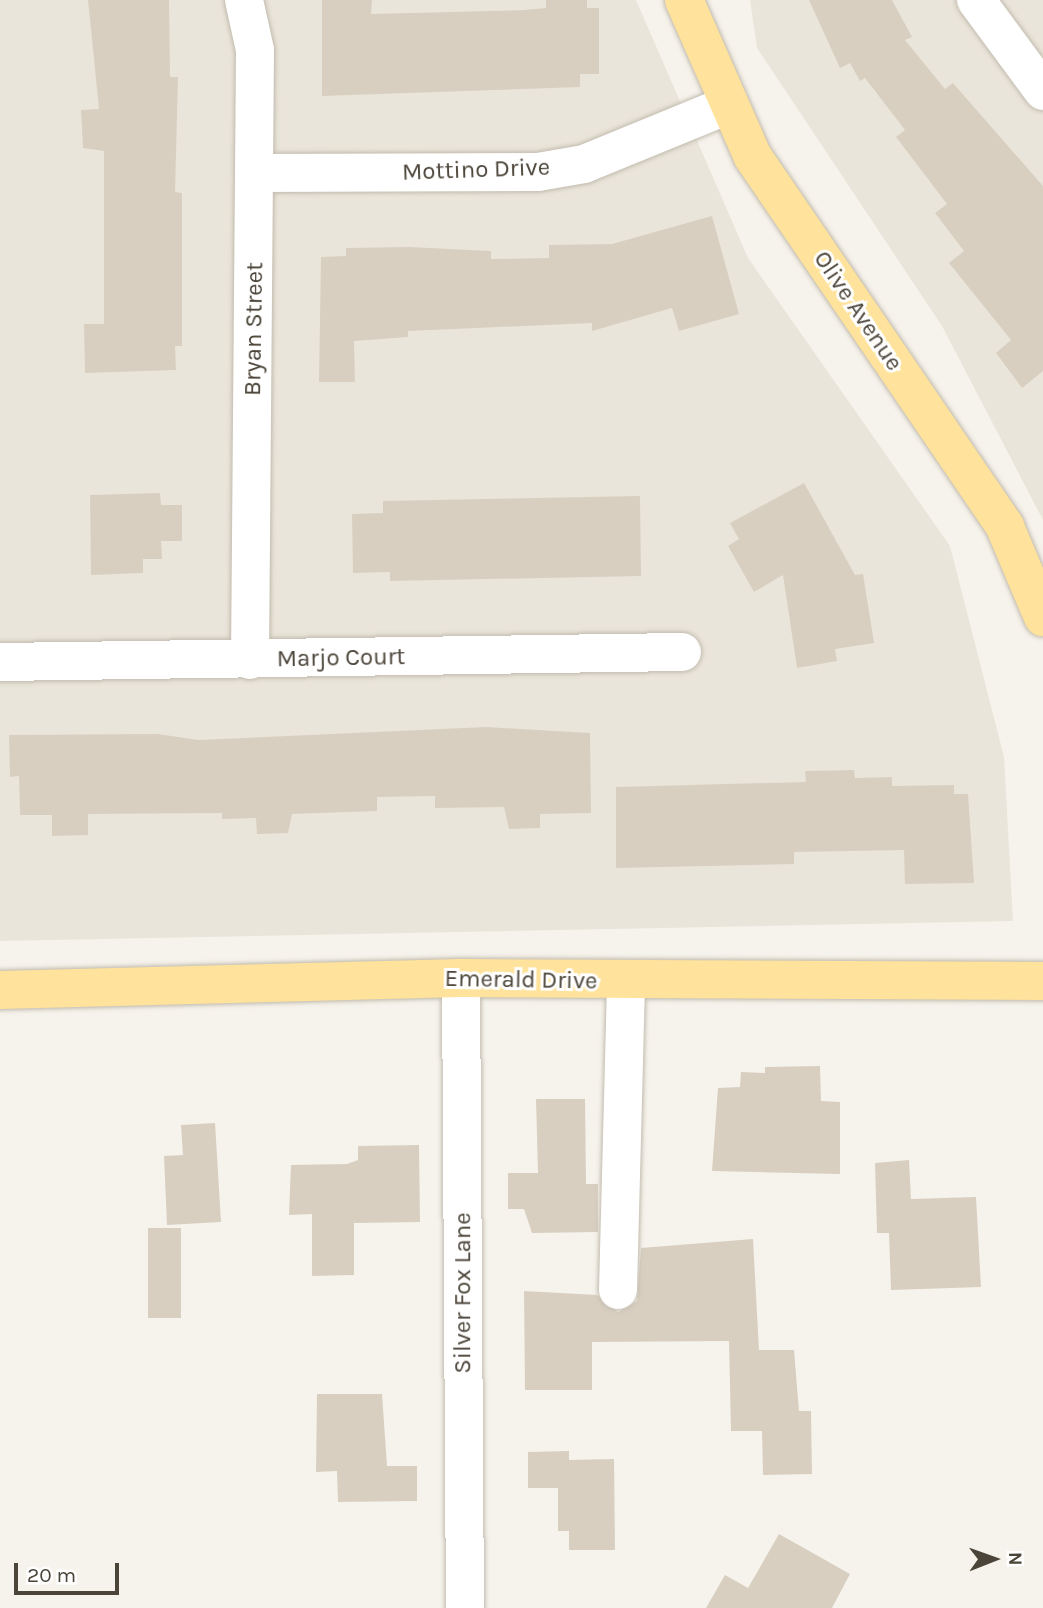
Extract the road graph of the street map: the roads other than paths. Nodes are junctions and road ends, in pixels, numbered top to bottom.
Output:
1 (244, 0) edge
2 (684, 0) edge
3 (976, 0) edge
4 (1043, 91) edge
5 (728, 105) junction
6 (255, 173) junction
7 (1043, 617) edge
8 (682, 652) dead end
9 (250, 660) junction
10 (0, 662) edge
11 (461, 978) junction
12 (626, 981) junction
13 (1043, 982) edge
14 (0, 990) edge
15 (618, 1290) dead end
16 (465, 1608) edge

1 - 6 street, Bryan Street
2 - 5 main road, Olive Avenue
3 - 4 street
5 - 6 street, Mottino Drive
5 - 7 main road, Olive Avenue
6 - 9 street, Bryan Street
8 - 9 street, Marjo Court
9 - 10 street, Marjo Court
11 - 12 main road, Emerald Drive
11 - 14 main road, Emerald Drive
11 - 16 street, Silver Fox Lane
12 - 13 main road, Emerald Drive
12 - 15 street

